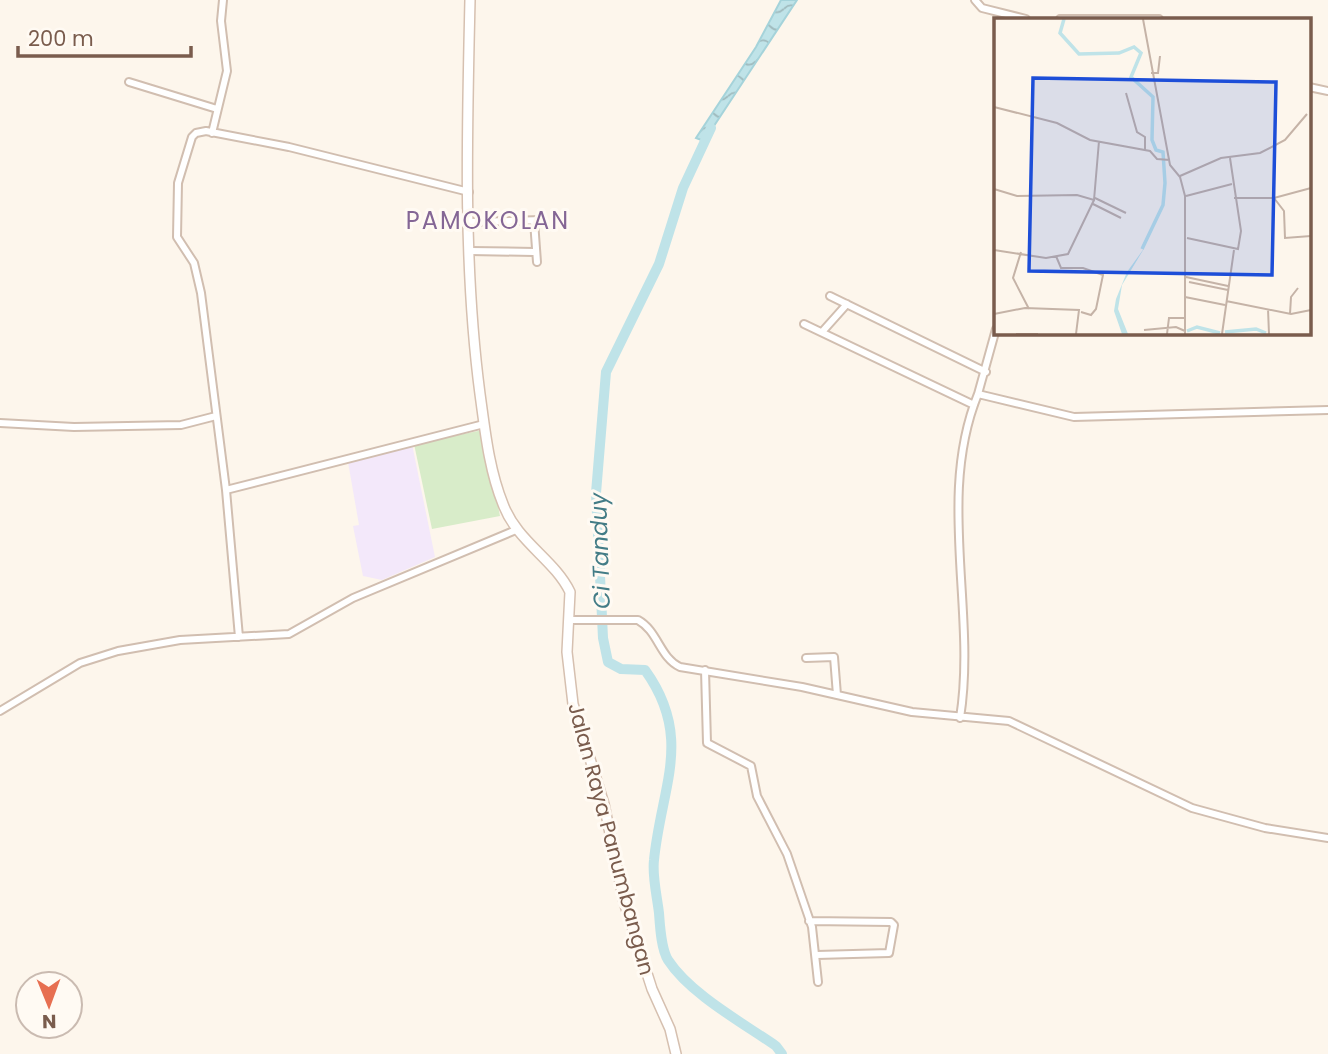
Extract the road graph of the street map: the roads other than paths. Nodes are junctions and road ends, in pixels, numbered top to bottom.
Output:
1 (223, 0) edge
2 (470, 0) edge
3 (975, 0) edge
4 (1022, 18) edge
5 (129, 82) dead end
6 (1310, 87) edge
7 (1328, 91) edge
8 (216, 110) junction
9 (212, 133) junction
10 (469, 192) junction
11 (534, 220) junction
12 (542, 220) dead end
13 (470, 222) junction
14 (470, 251) junction
15 (534, 252) junction
16 (537, 262) dead end
17 (830, 296) dead end
18 (847, 304) junction
19 (804, 324) dead end
20 (822, 332) junction
21 (995, 334) edge
22 (986, 372) junction
23 (978, 394) junction
24 (974, 405) junction
25 (1328, 410) edge
26 (216, 416) junction
27 (0, 423) edge
28 (484, 424) junction
29 (226, 491) junction
30 (516, 530) junction
31 (570, 620) junction
32 (239, 637) junction
33 (806, 658) dead end
34 (705, 670) junction
35 (836, 695) junction
36 (0, 711) edge
37 (960, 718) junction
38 (1328, 838) edge
39 (810, 921) junction
40 (817, 955) junction
41 (818, 982) dead end
42 (676, 1054) edge

1 - 8 street
2 - 10 main road, Jalan Raya Panumbangan
3 - 4 street
5 - 8 street
6 - 7 street
8 - 9 street
9 - 10 street
9 - 26 street
10 - 13 main road, Jalan Raya Panumbangan
11 - 12 street
11 - 13 street
11 - 15 street
13 - 14 main road, Jalan Raya Panumbangan
14 - 15 street
14 - 28 main road, Jalan Raya Panumbangan
15 - 16 street
17 - 18 street
18 - 20 street
18 - 22 street
19 - 20 street
20 - 24 street
21 - 22 street
22 - 23 street
23 - 24 street
23 - 25 street
24 - 37 street
26 - 27 street
26 - 29 street
28 - 29 street
28 - 30 main road, Jalan Raya Panumbangan
29 - 32 street
30 - 31 main road, Jalan Raya Panumbangan
30 - 32 street
31 - 34 street
31 - 42 main road, Jalan Raya Panumbangan
32 - 36 street
33 - 35 street
34 - 35 street
34 - 39 street
35 - 37 street
37 - 38 street
39 - 40 street
39 - 40 street
40 - 41 street

